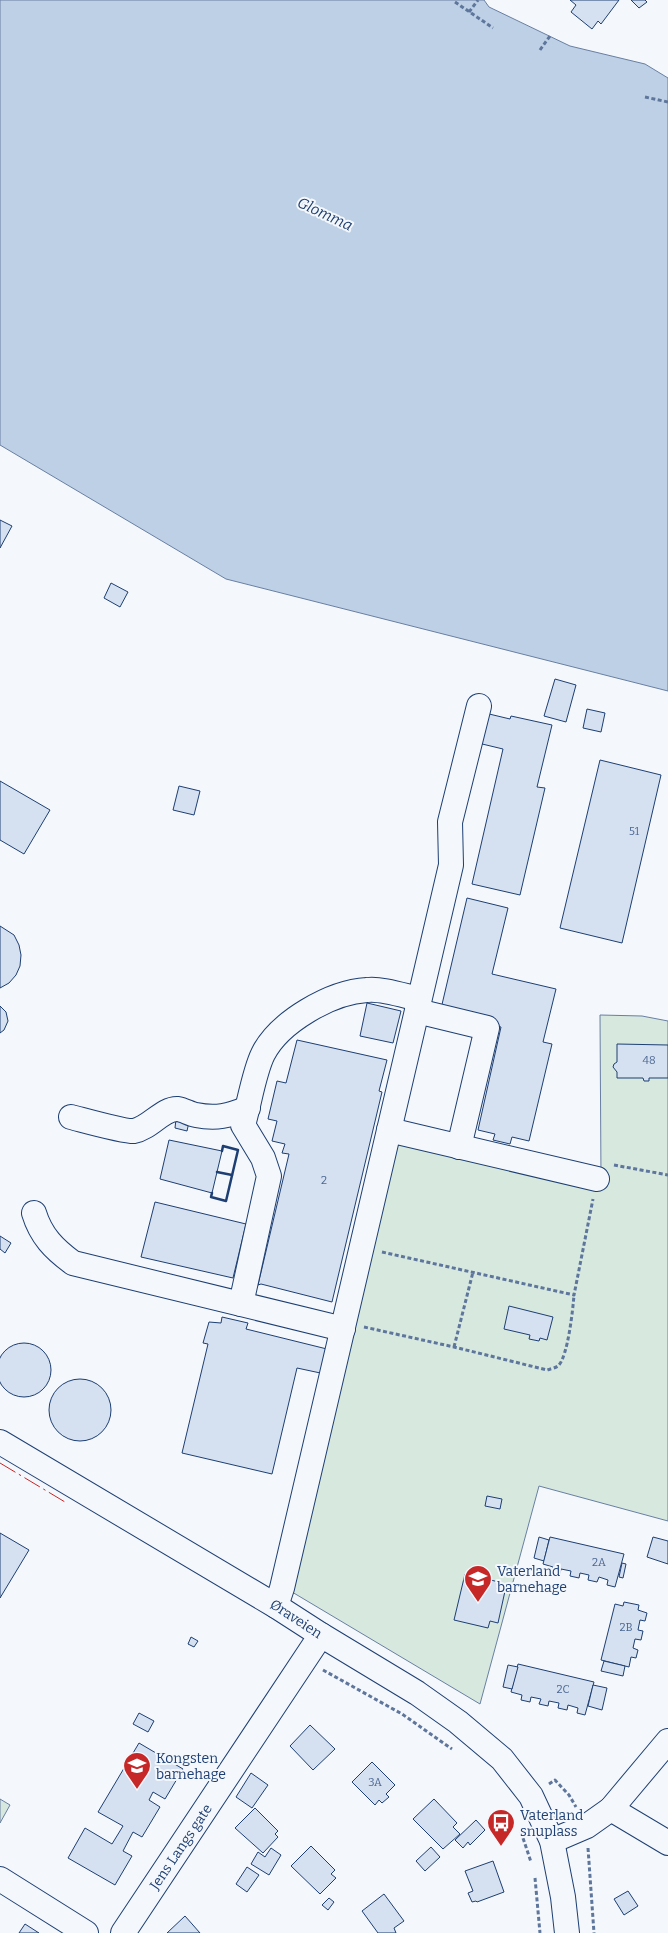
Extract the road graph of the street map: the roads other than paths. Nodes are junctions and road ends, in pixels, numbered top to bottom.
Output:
1 (479, 706) dead end
2 (418, 1005) junction
3 (248, 1108) junction
4 (71, 1117) dead end
5 (389, 1130) junction
6 (459, 1147) junction
7 (604, 1172) road end
8 (34, 1213) dead end
9 (241, 1304) junction
10 (343, 1325) junction
11 (0, 1442) edge
12 (276, 1606) junction
13 (321, 1635) junction
14 (668, 1741) edge
15 (611, 1809) junction
16 (552, 1841) junction
17 (668, 1843) edge
18 (0, 1879) edge
19 (86, 1933) edge
20 (123, 1933) edge
21 (567, 1933) edge

1 - 2 street
2 - 3 street
2 - 5 street
2 - 6 street
3 - 4 street
3 - 9 street
5 - 6 street
5 - 10 street
6 - 7 street
8 - 9 street
9 - 10 street
10 - 12 street
11 - 12 street, Øraveien
12 - 13 street, Øraveien
13 - 16 street, Øraveien
13 - 20 street, Jens Langs gate
14 - 15 street
15 - 16 street
15 - 17 street
16 - 21 street, Øraveien
18 - 19 street

